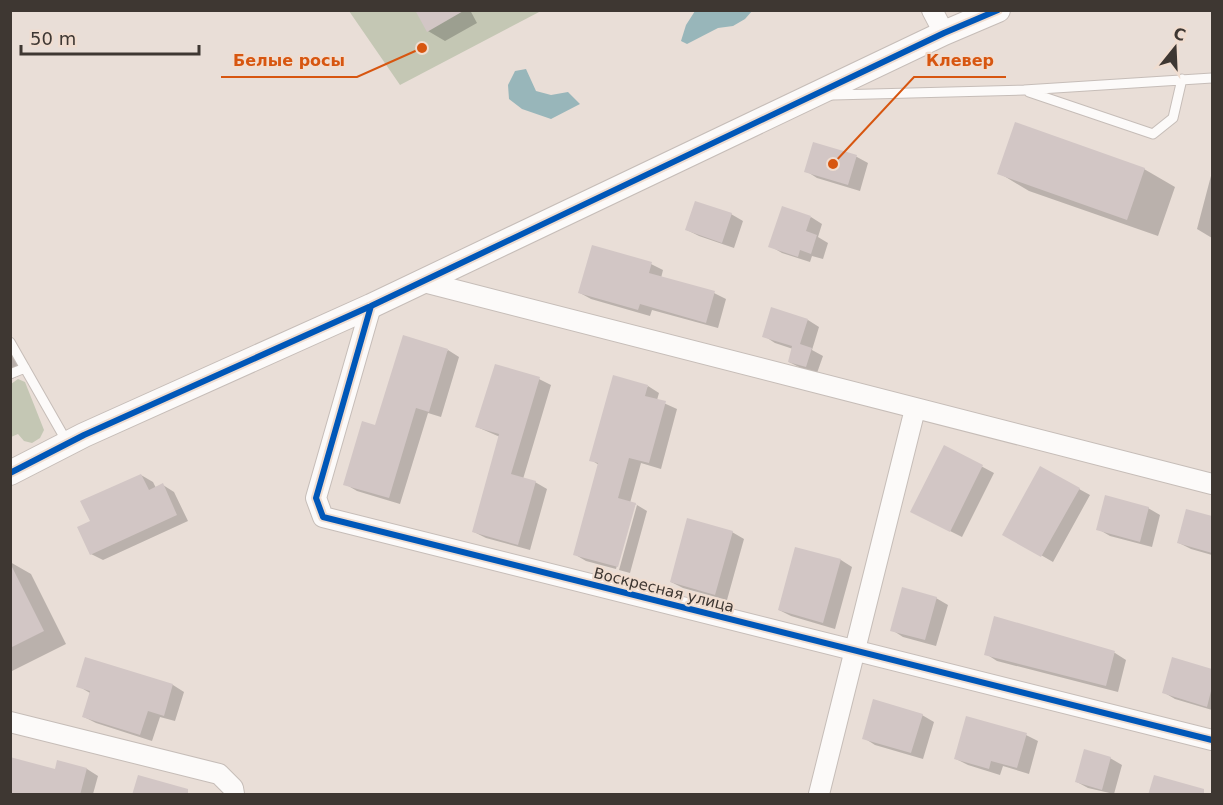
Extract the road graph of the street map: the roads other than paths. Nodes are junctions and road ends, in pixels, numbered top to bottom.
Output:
1 (932, 10) edge
2 (998, 10) edge
3 (944, 33) junction
4 (1212, 78) edge
5 (1182, 79) junction
6 (1024, 90) junction
7 (816, 95) junction
8 (420, 281) junction
9 (371, 306) junction
10 (10, 342) edge
11 (25, 368) junction
12 (10, 374) edge
13 (915, 409) junction
14 (68, 444) junction
15 (10, 473) edge
16 (1212, 484) edge
17 (855, 651) junction
18 (10, 722) edge
19 (1212, 741) edge
20 (234, 795) edge
21 (819, 795) edge

1 - 3 street
2 - 3 street
3 - 7 street
4 - 5 lane
5 - 6 lane
5 - 6 lane
6 - 7 lane
7 - 8 street
8 - 9 street
8 - 13 street
9 - 14 street
9 - 17 street, Воскресная улица
10 - 11 lane
11 - 12 lane
11 - 14 lane
13 - 16 street
13 - 17 street
14 - 15 street
17 - 19 street, Воскресная улица
17 - 21 street
18 - 20 street

